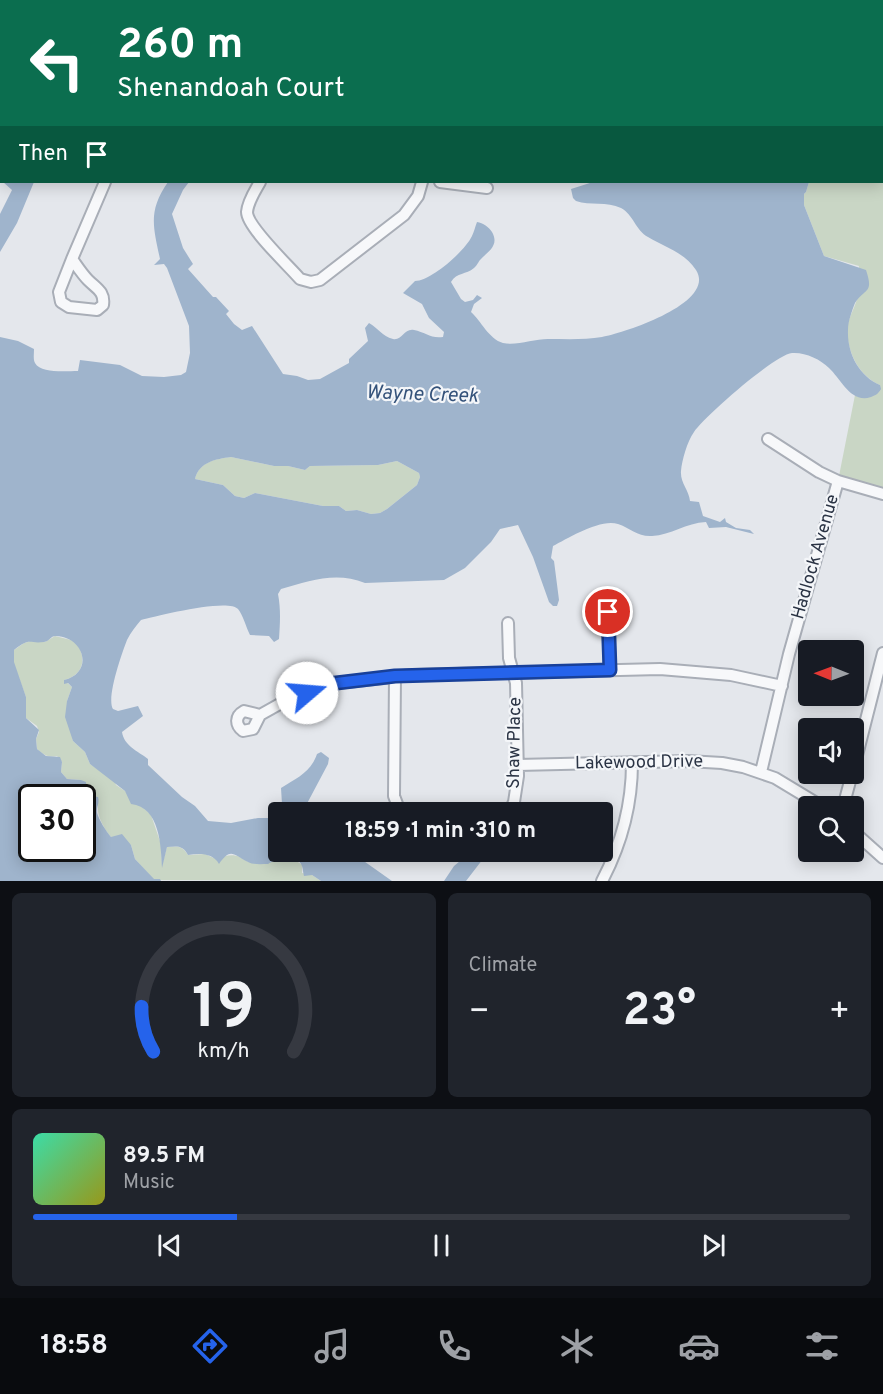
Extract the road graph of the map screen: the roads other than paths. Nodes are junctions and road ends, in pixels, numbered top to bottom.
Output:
1 (105, 183) edge
2 (259, 183) edge
3 (422, 183) edge
4 (448, 183) edge
5 (487, 188) dead end
6 (72, 259) junction
7 (768, 439) dead end
8 (838, 481) junction
9 (883, 494) edge
10 (608, 612) dead end
11 (508, 623) dead end
12 (883, 653) edge
13 (610, 670) junction
14 (513, 673) junction
15 (395, 676) junction
16 (782, 686) junction
17 (260, 715) dead end
18 (864, 728) edge
19 (632, 763) junction
20 (518, 765) junction
21 (761, 772) junction
22 (806, 796) edge
23 (395, 802) edge
24 (513, 802) edge
25 (864, 841) edge
26 (883, 858) edge
27 (602, 881) edge

1 - 6 street
2 - 3 street
4 - 5 street
6 - 6 street
7 - 8 street
8 - 9 street
8 - 16 street, Hadlock Avenue
10 - 13 street
11 - 14 street, Shaw Place
12 - 18 street
13 - 14 street
13 - 16 street
14 - 15 street
14 - 20 street, Shaw Place
15 - 17 street
15 - 23 street
16 - 21 street, Hadlock Avenue
19 - 20 street, Lakewood Drive
19 - 21 street, Lakewood Drive
19 - 27 street
20 - 24 street, Shaw Place
21 - 22 street, Lakewood Drive
25 - 26 street

